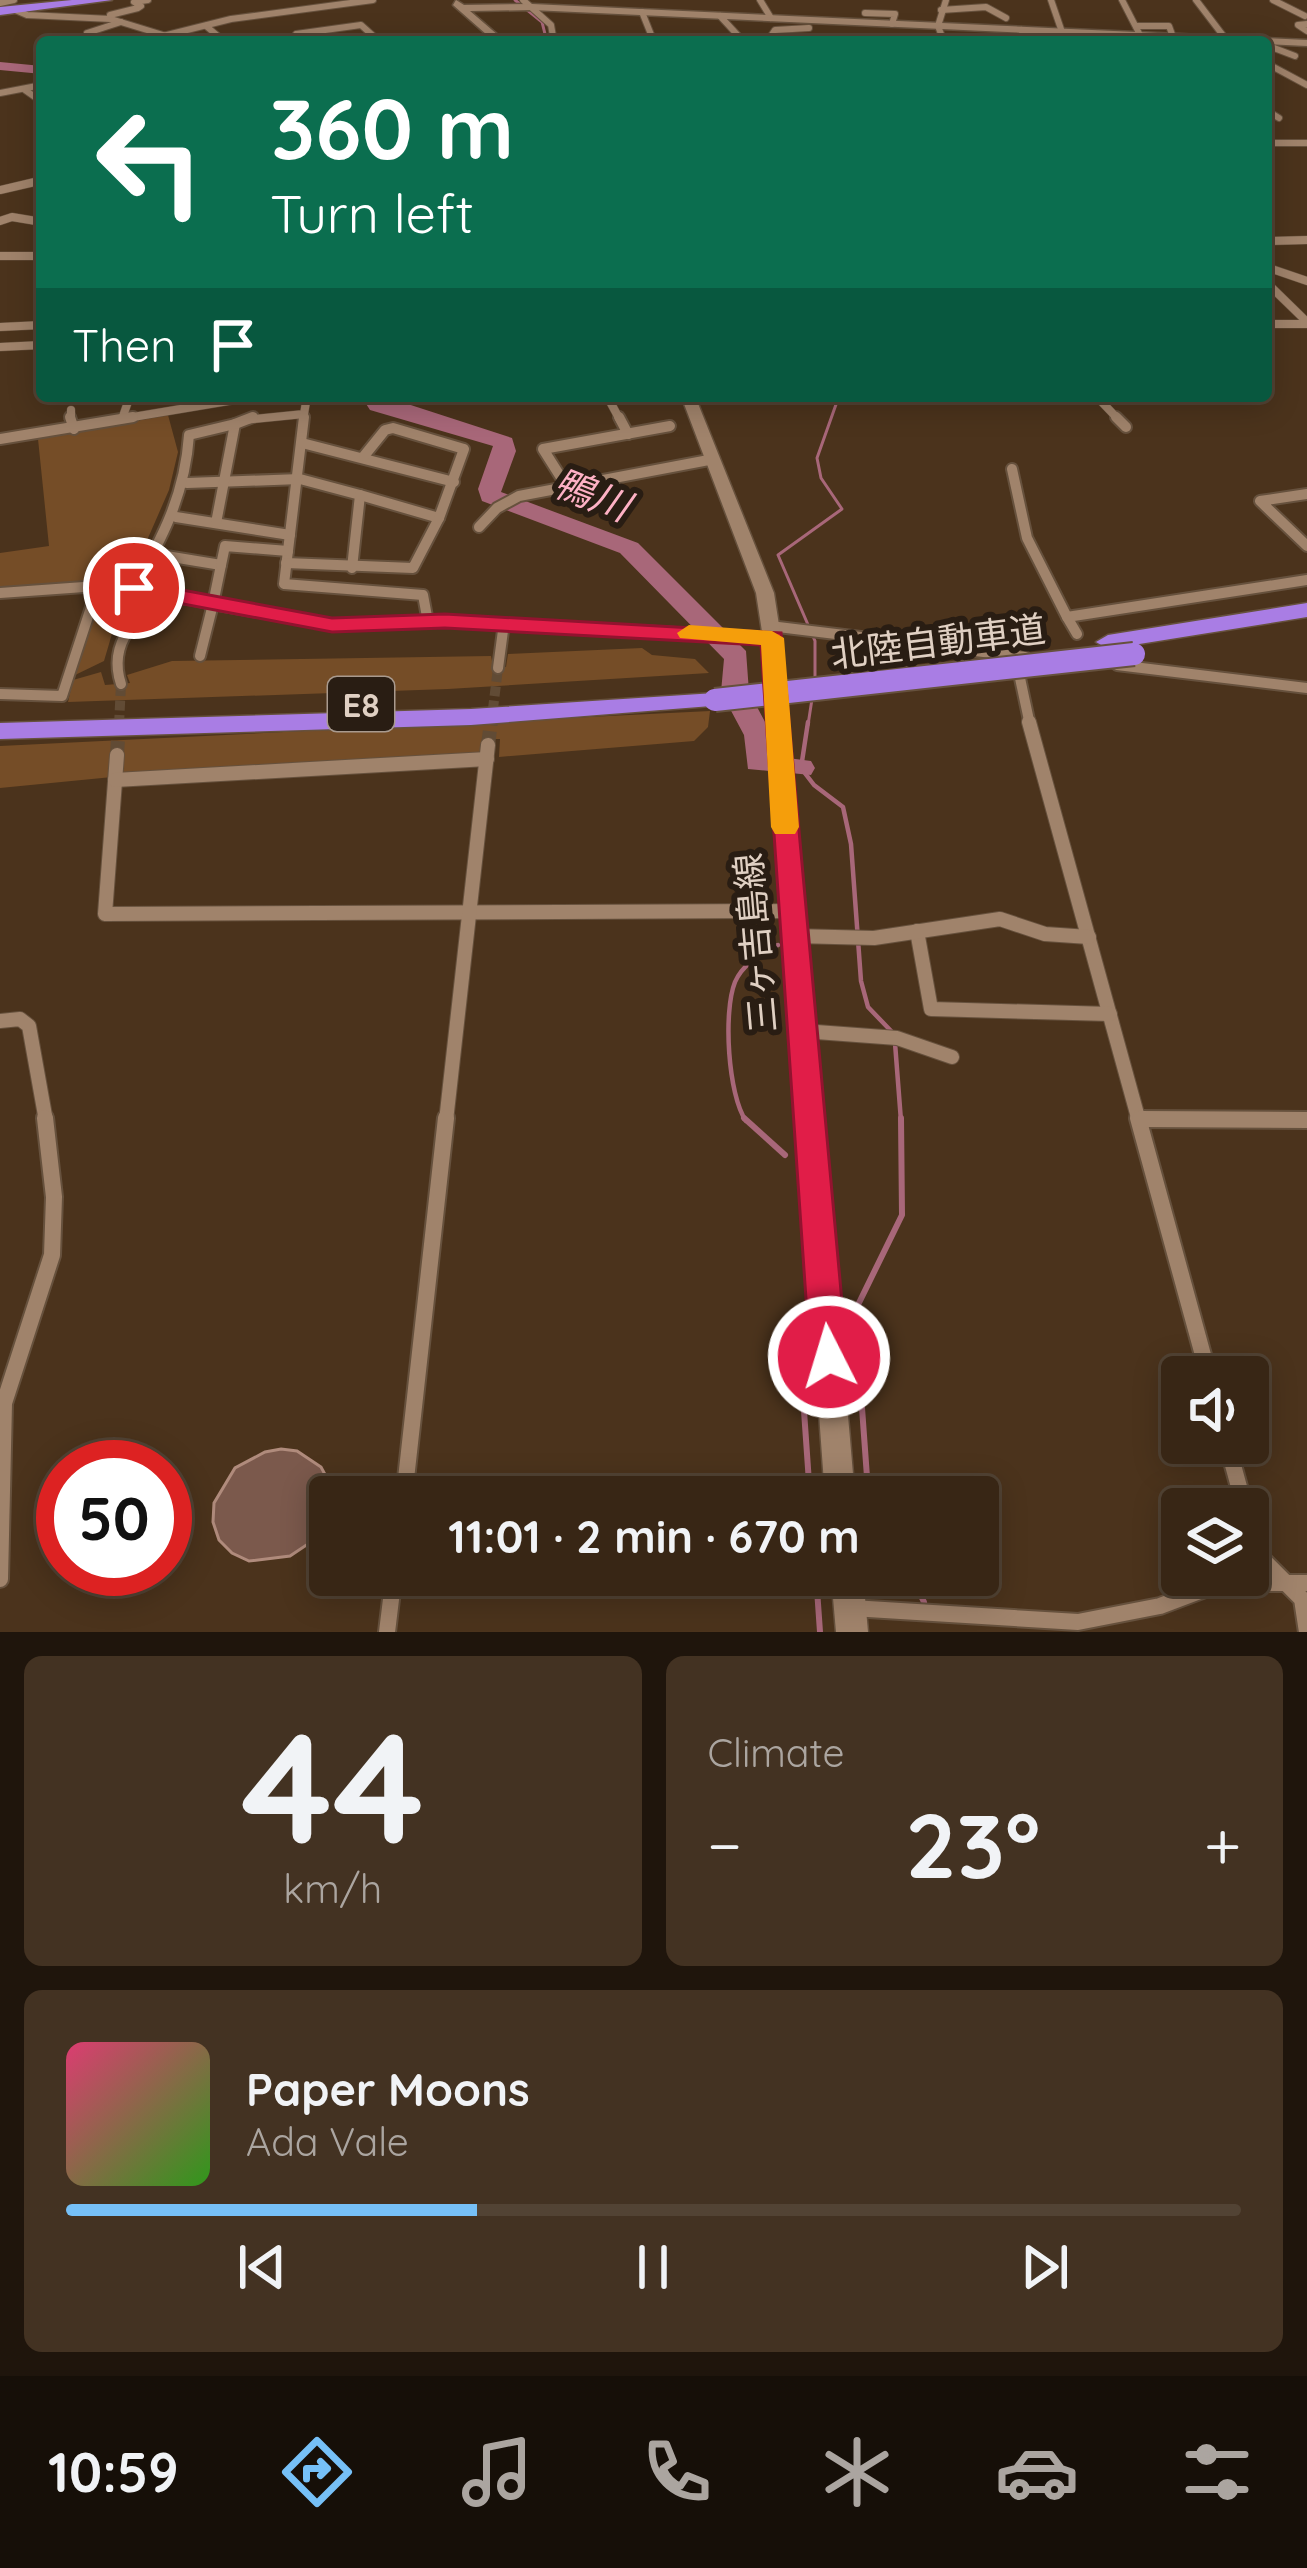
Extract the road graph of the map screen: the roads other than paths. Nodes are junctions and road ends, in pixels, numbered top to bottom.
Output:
1 (67, 0) edge
2 (106, 0) edge
3 (148, 0) edge
4 (373, 0) edge
5 (760, 0) edge
6 (946, 0) edge
7 (978, 0) edge
8 (1051, 0) edge
9 (1122, 0) edge
10 (1196, 0) edge
11 (1273, 0) edge
12 (653, 1) edge
13 (1307, 2) edge
14 (528, 3) edge
15 (1285, 3) junction
16 (457, 4) edge
17 (5, 5) edge
18 (986, 7) junction
19 (49, 10) dead end
20 (305, 10) junction
21 (941, 10) junction
22 (644, 12) junction
23 (720, 16) junction
24 (771, 18) junction
25 (1006, 19) dead end
26 (1307, 21) edge
27 (122, 22) junction
28 (806, 24) junction
29 (206, 26) junction
30 (938, 26) junction
31 (327, 30) junction
32 (1021, 30) junction
33 (87, 32) dead end
34 (1062, 32) junction
35 (1142, 34) edge
36 (169, 36) joint
37 (218, 36) edge
38 (298, 36) edge
39 (374, 36) edge
40 (494, 36) edge
41 (553, 36) edge
42 (652, 36) edge
43 (738, 36) edge
44 (771, 36) dead end
45 (818, 36) dead end
46 (942, 36) edge
47 (1026, 36) edge
48 (1221, 36) edge
49 (1272, 43) edge
50 (1307, 43) edge
51 (1272, 47) edge
52 (1295, 56) dead end
53 (1272, 66) edge
54 (1307, 85) edge
55 (36, 87) edge
56 (26, 90) junction
57 (0, 93) edge
58 (36, 98) edge
59 (1272, 114) edge
60 (1279, 118) dead end
61 (1272, 143) edge
62 (1307, 143) edge
63 (36, 181) edge
64 (0, 190) edge
65 (0, 221) edge
66 (36, 221) edge
67 (1307, 240) edge
68 (1272, 241) edge
69 (0, 256) edge
70 (36, 256) edge
71 (1272, 269) edge
72 (1307, 281) edge
73 (1272, 288) edge
74 (1307, 322) edge
75 (1272, 324) edge
76 (36, 325) edge
77 (0, 327) edge
78 (36, 345) edge
79 (0, 347) edge
80 (128, 402) edge
81 (215, 402) edge
82 (306, 402) edge
83 (610, 402) edge
84 (690, 402) edge
85 (1102, 402) edge
86 (71, 410) dead end
87 (304, 414) junction
88 (122, 419) junction
89 (235, 424) junction
90 (670, 426) dead end
91 (1126, 427) dead end
92 (74, 429) junction
93 (628, 434) junction
94 (0, 439) edge
95 (302, 443) junction
96 (364, 456) junction
97 (714, 459) junction
98 (1012, 469) dead end
99 (300, 478) junction
100 (224, 481) junction
101 (454, 482) junction
102 (187, 483) junction
103 (567, 487) junction
104 (1307, 494) edge
105 (360, 495) junction
106 (176, 517) junction
107 (439, 518) junction
108 (216, 524) junction
109 (479, 527) dead end
110 (290, 535) junction
111 (1307, 546) edge
112 (154, 554) junction
113 (287, 557) junction
114 (221, 565) junction
115 (352, 568) junction
116 (1307, 580) edge
117 (284, 584) junction
118 (0, 593) edge
119 (178, 598) junction
120 (213, 604) junction
121 (1307, 610) edge
122 (278, 614) junction
123 (1067, 617) junction
124 (428, 622) junction
125 (504, 623) junction
126 (1307, 625) edge
127 (771, 632) junction
128 (1077, 634) dead end
129 (200, 656) dead end
130 (1016, 657) junction
131 (498, 668) tunnel mouth
132 (121, 684) tunnel mouth
133 (1307, 688) edge
134 (713, 693) junction
135 (2, 717) edge
136 (117, 755) tunnel mouth
137 (116, 780) junction
138 (472, 910) junction
139 (792, 910) junction
140 (917, 931) junction
141 (794, 936) junction
142 (1089, 937) junction
143 (1110, 1014) junction
144 (0, 1021) edge
145 (802, 1031) junction
146 (952, 1057) dead end
147 (1140, 1119) junction
148 (1307, 1120) edge
149 (1203, 1356) edge
150 (406, 1476) edge
151 (838, 1476) edge
152 (1269, 1567) edge
153 (0, 1579) edge
154 (1282, 1582) junction
155 (1307, 1582) edge
156 (391, 1596) edge
157 (850, 1605) edge
158 (387, 1632) edge
159 (1307, 1632) edge

1 - 17 highway
2 - 17 highway
3 - 19 street
4 - 20 street
5 - 24 street
6 - 21 street
7 - 18 street
8 - 34 street
9 - 35 street
10 - 48 street
11 - 15 street
12 - 22 street
13 - 15 street
14 - 16 main road
14 - 22 main road
14 - 41 street
15 - 26 street
16 - 40 main road
17 - 27 street
18 - 21 street
18 - 25 street
20 - 29 street
20 - 31 street
21 - 30 street
22 - 23 main road
22 - 42 street
23 - 24 main road
23 - 43 street
24 - 28 main road
27 - 33 street
27 - 36 street
28 - 30 main road
28 - 44 street
28 - 45 street
29 - 36 street
29 - 37 street
30 - 32 main road
30 - 46 street
31 - 38 street
31 - 39 street
32 - 34 main road
32 - 47 street
34 - 35 main road
49 - 50 main road
51 - 52 street
53 - 54 street
55 - 56 street
56 - 57 street
56 - 58 street
59 - 60 street
61 - 62 street
63 - 64 street
65 - 66 street
67 - 68 street
69 - 70 street
71 - 72 street
73 - 74 street
74 - 75 street
76 - 77 street
78 - 79 street
80 - 88 street
81 - 88 street
82 - 87 street
83 - 93 street
84 - 97 main road, 三ヶ吉島線
85 - 91 street
86 - 92 street
87 - 89 street
87 - 95 street
88 - 92 street
89 - 100 street
89 - 102 street
90 - 93 street
92 - 94 street
93 - 103 street
95 - 96 street
95 - 99 street
96 - 101 street
96 - 101 street
97 - 103 street
97 - 127 main road, 三ヶ吉島線
98 - 123 street
99 - 100 street
99 - 105 street
99 - 110 street
100 - 102 street
100 - 108 street
101 - 107 street
102 - 106 street
103 - 109 street
104 - 111 street
105 - 107 street
105 - 115 street
106 - 108 street
106 - 112 street
107 - 115 street
108 - 110 street
110 - 113 street
112 - 114 street
112 - 119 street
113 - 114 street
113 - 115 street
113 - 117 street
114 - 120 street
116 - 123 street
117 - 122 street
117 - 124 street
118 - 135 street
119 - 120 street
119 - 132 street
120 - 122 street
120 - 129 street
121 - 134 highway, 北陸自動車道 / E8
122 - 124 street
123 - 128 street
124 - 125 street
125 - 127 street
125 - 131 street
126 - 134 highway, 北陸自動車道 / E8, bridge
127 - 130 street
127 - 139 main road, 三ヶ吉島線
130 - 133 street
130 - 142 street
134 - 135 highway, 北陸自動車道 / E8
134 - 135 highway, 北陸自動車道 / E8
136 - 137 street
137 - 138 street
137 - 138 street
138 - 139 street
138 - 150 street
139 - 141 main road, 三ヶ吉島線
140 - 141 street
140 - 142 street
140 - 143 street
141 - 145 main road, 三ヶ吉島線
142 - 143 street
143 - 147 street
144 - 153 street
145 - 146 street
145 - 151 main road, 三ヶ吉島線
147 - 148 street
147 - 149 street
152 - 154 street
154 - 155 street
154 - 157 street
154 - 159 street
156 - 158 street

